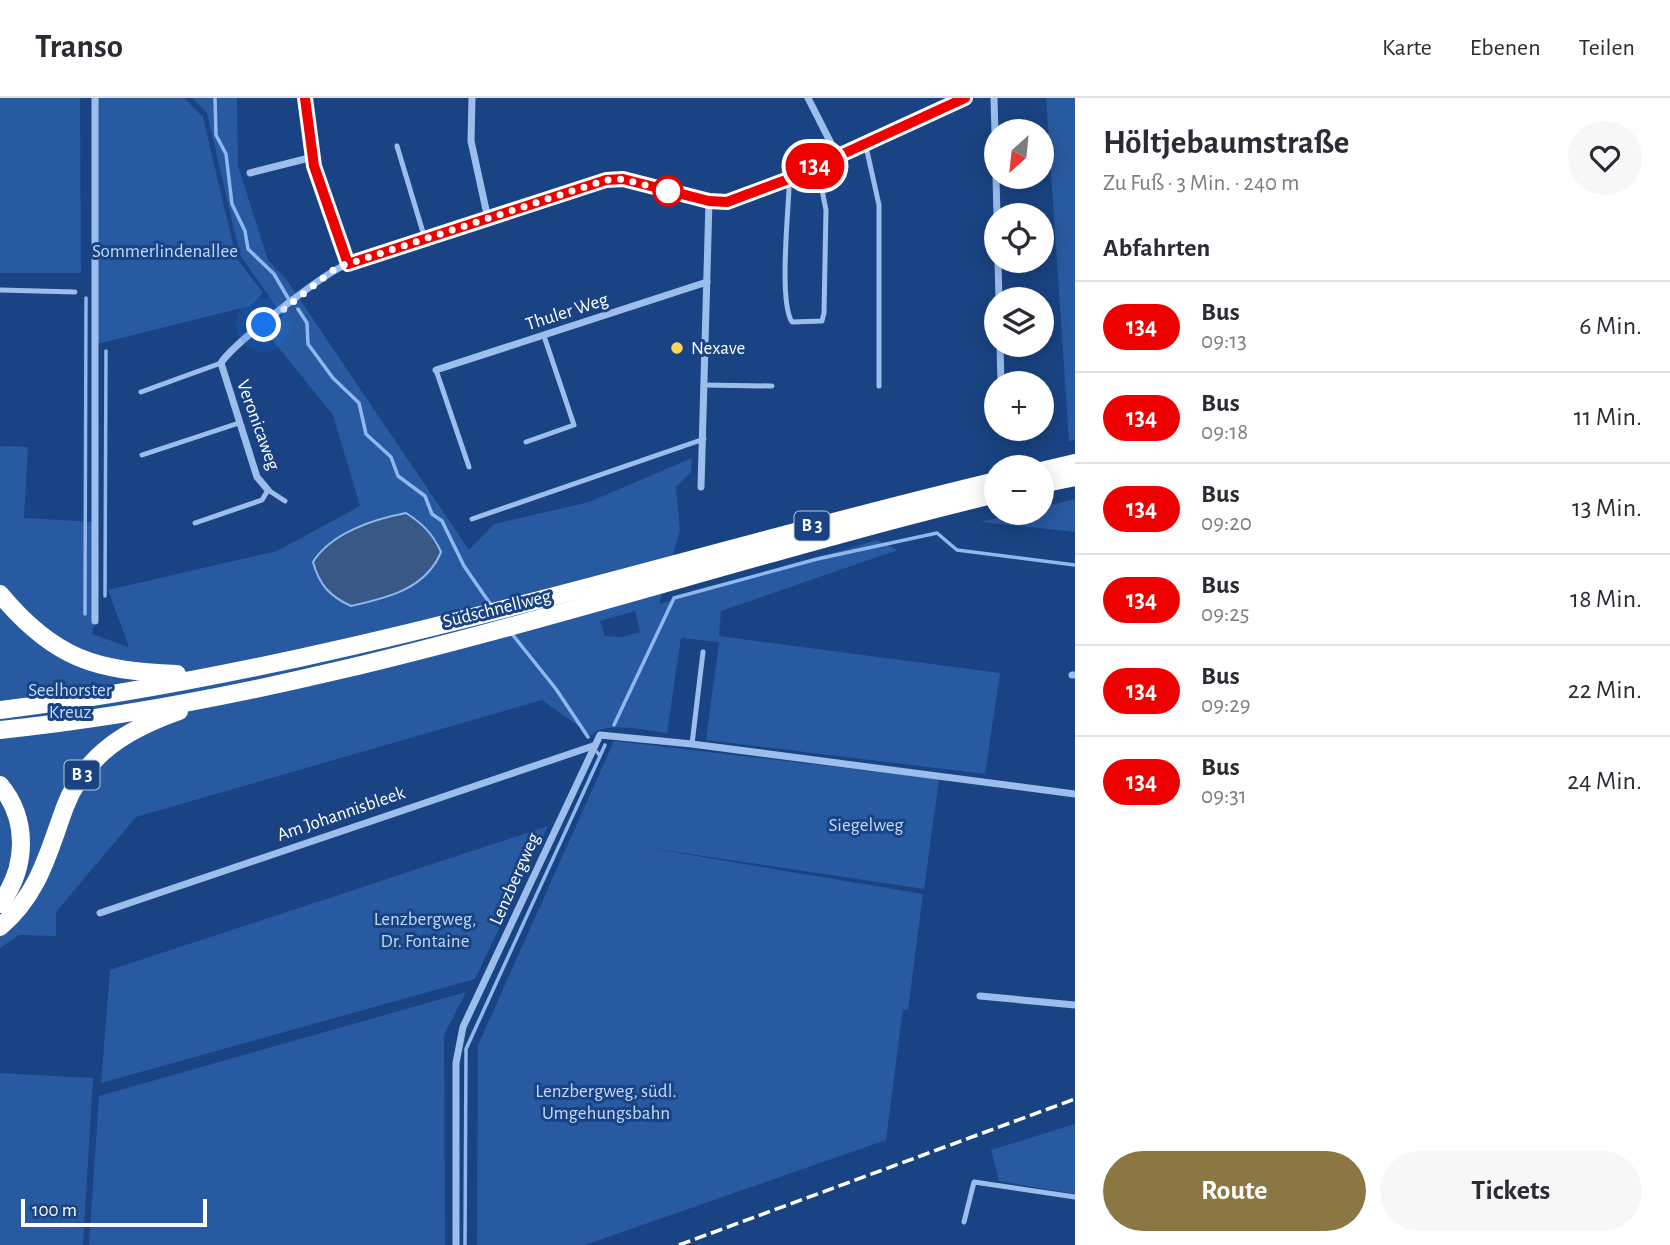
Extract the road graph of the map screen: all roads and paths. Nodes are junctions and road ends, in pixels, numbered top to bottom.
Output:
1 (95, 98) edge
2 (305, 98) edge
3 (472, 98) edge
4 (808, 98) edge
5 (965, 98) edge
6 (994, 98) edge
7 (995, 119) edge
8 (865, 142) junction
9 (397, 146) dead end
10 (837, 155) junction
11 (313, 157) junction
12 (817, 165) junction
13 (250, 173) dead end
14 (786, 180) junction
15 (709, 201) junction
16 (488, 219) junction
17 (425, 239) junction
18 (348, 264) junction
19 (707, 282) junction
20 (0, 290) edge
21 (75, 292) dead end
22 (544, 336) junction
23 (221, 363) junction
24 (436, 370) joint
25 (705, 385) junction
26 (772, 386) dead end
27 (878, 386) dead end
28 (141, 392) dead end
29 (239, 423) junction
30 (704, 439) junction
31 (526, 442) dead end
32 (142, 455) dead end
33 (1075, 463) edge
34 (469, 467) dead end
35 (1054, 468) edge
36 (1075, 477) edge
37 (1054, 481) edge
38 (984, 484) edge
39 (701, 487) dead end
40 (268, 490) junction
41 (984, 497) edge
42 (285, 501) dead end
43 (472, 519) dead end
44 (195, 523) dead end
45 (0, 594) edge
46 (95, 621) dead end
47 (703, 652) dead end
48 (212, 674) junction
49 (232, 691) junction
50 (0, 710) edge
51 (0, 730) edge
52 (692, 744) junction
53 (593, 746) junction
54 (0, 785) edge
55 (1075, 794) edge
56 (0, 904) edge
57 (100, 913) dead end
58 (0, 927) edge
59 (980, 996) dead end
60 (1075, 1005) edge
61 (1075, 1197) edge
62 (964, 1222) dead end
63 (456, 1245) edge

1 - 46 street
2 - 11 street
3 - 16 street
4 - 10 street
5 - 8 street
6 - 7 street
8 - 10 street
8 - 27 lane
9 - 17 lane
10 - 12 street
11 - 13 street
11 - 18 street
12 - 14 street
12 - 14 lane
14 - 15 street
15 - 16 street, Veronicaweg
15 - 19 street
16 - 17 street, Veronicaweg
17 - 18 street, Veronicaweg
18 - 23 street, Veronicaweg
19 - 22 street, Thuler Weg
19 - 25 street
20 - 21 lane
22 - 24 street, Thuler Weg
22 - 31 lane
23 - 28 lane
23 - 29 street, Veronicaweg
24 - 34 lane
25 - 26 lane
25 - 30 street
29 - 32 lane
29 - 40 street, Veronicaweg
30 - 39 street
30 - 43 lane
33 - 35 highway
36 - 37 highway
38 - 48 highway, Südschnellweg / B 3
40 - 42 lane
40 - 44 lane
41 - 49 highway, Südschnellweg / B 3
45 - 48 highway
47 - 52 lane
48 - 50 highway, Südschnellweg / B 3
49 - 51 highway, Südschnellweg
49 - 58 highway, B 3
52 - 53 street, Lenzbergweg
52 - 55 street
53 - 57 street, Am Johannisbleek
53 - 63 street, Lenzbergweg
54 - 56 highway
59 - 60 street
61 - 62 lane

